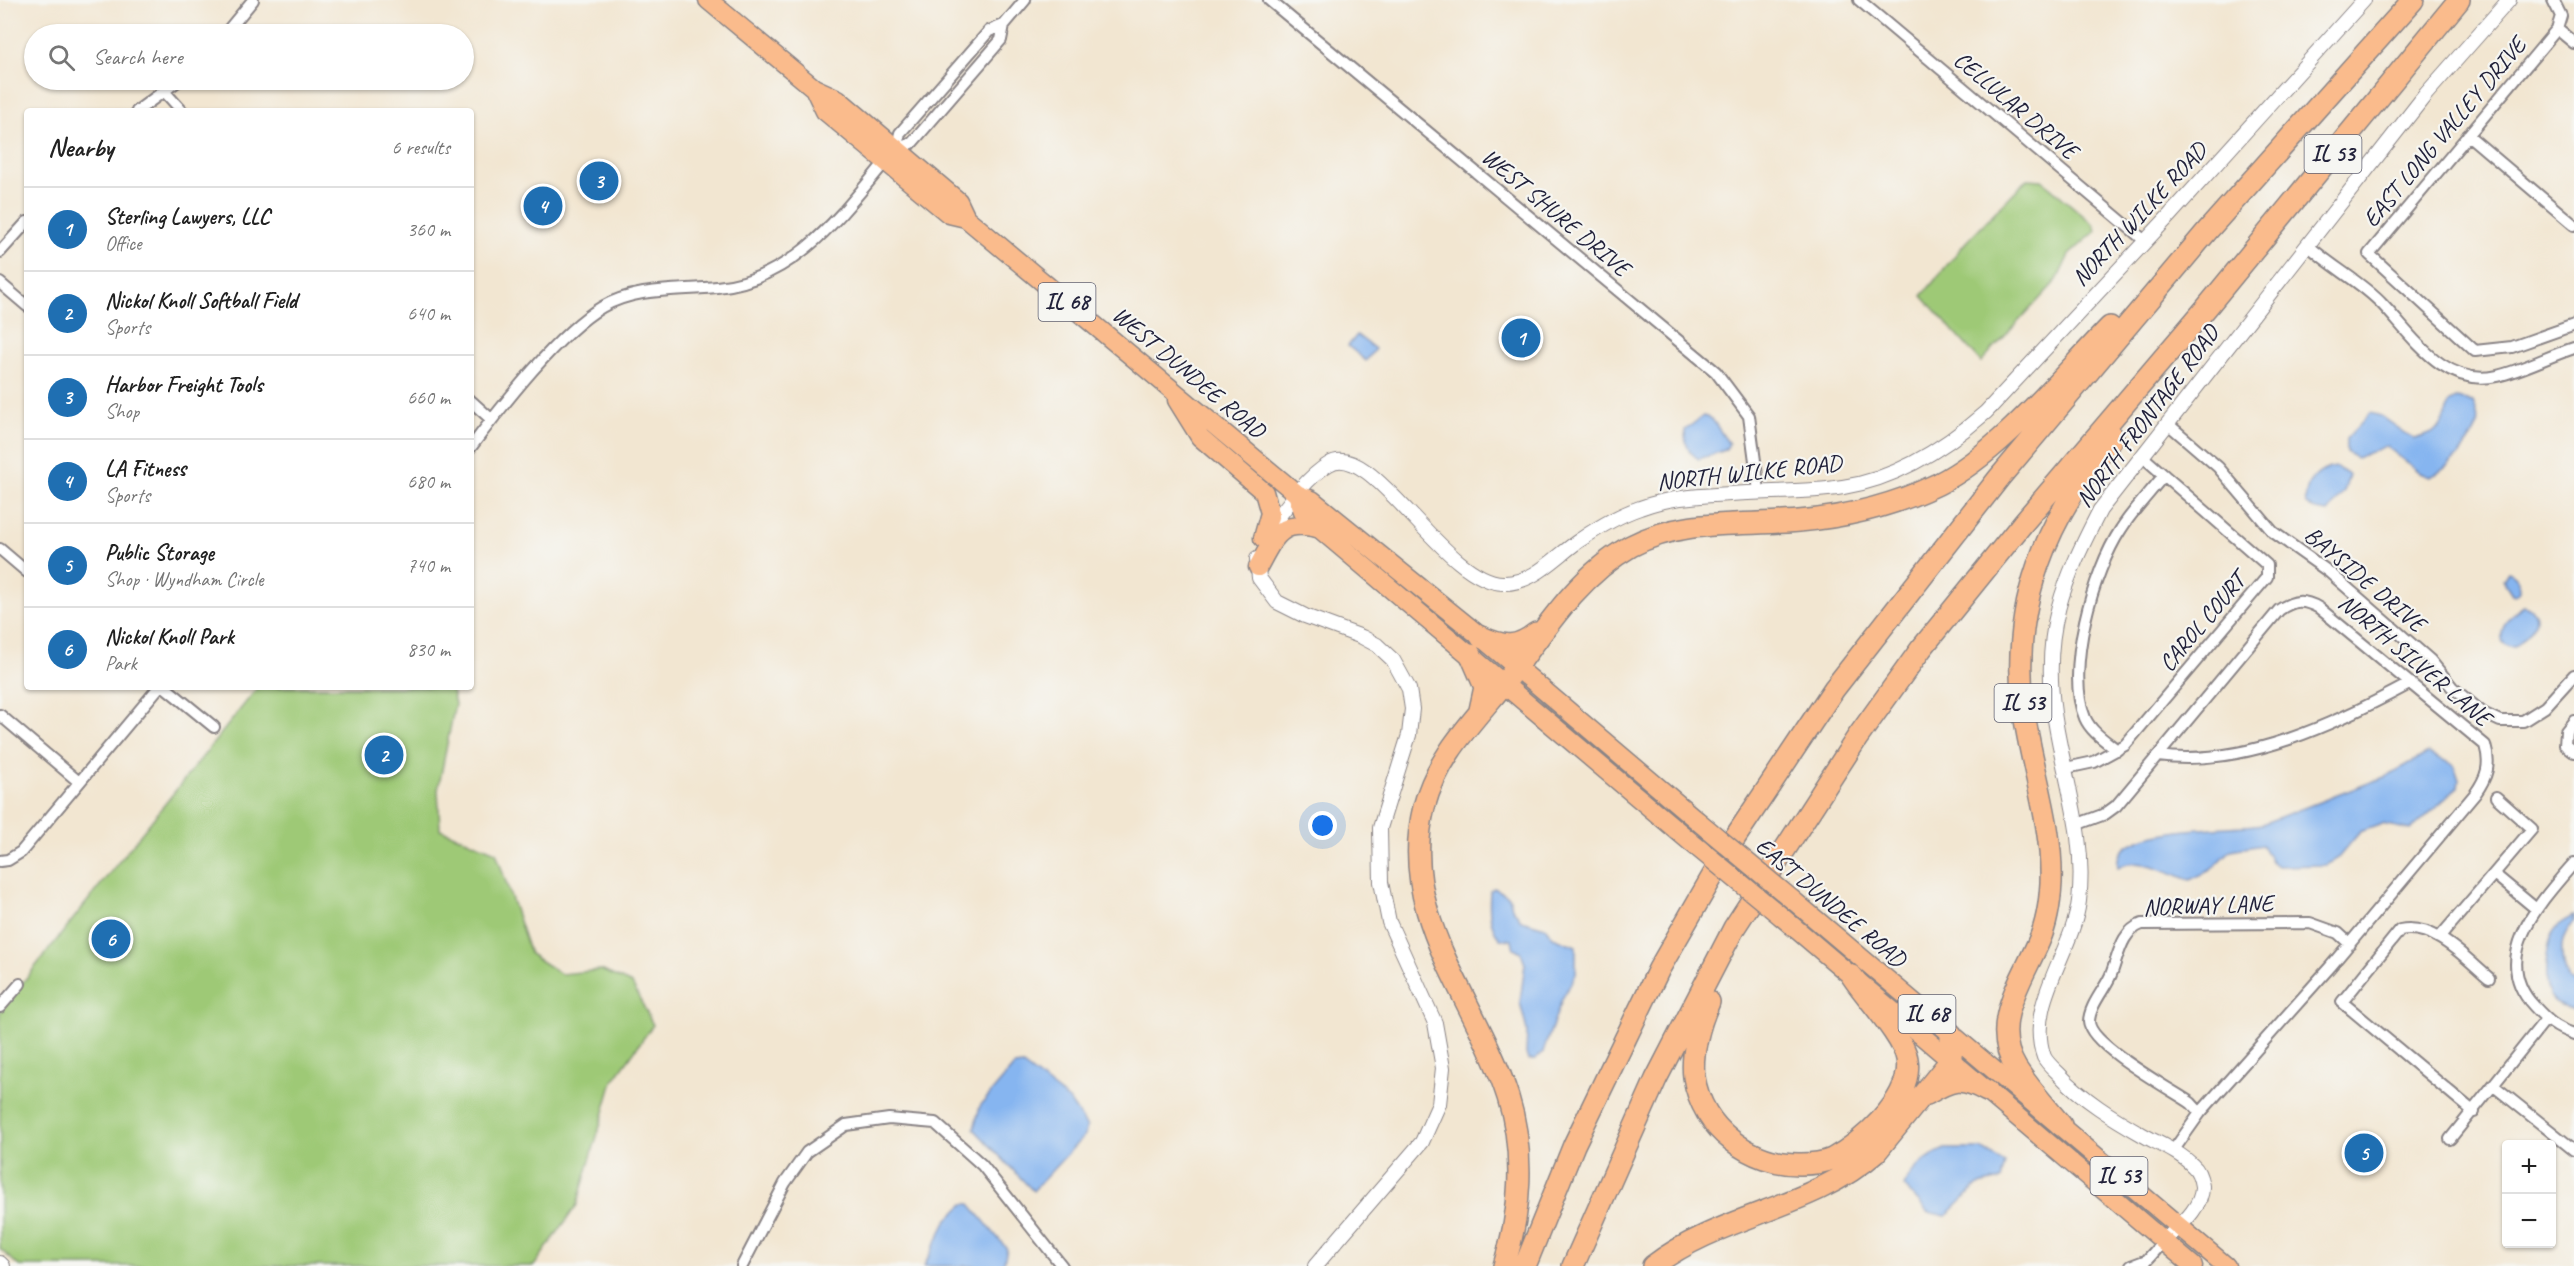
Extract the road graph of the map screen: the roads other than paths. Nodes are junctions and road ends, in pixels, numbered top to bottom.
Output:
1 (253, 0) edge
2 (708, 0) edge
3 (1025, 0) edge
4 (1269, 0) edge
5 (1859, 0) edge
6 (2364, 0) edge
7 (2414, 0) edge
8 (2458, 0) edge
9 (2509, 0) edge
10 (2553, 0) edge
11 (233, 24) edge
12 (1004, 24) junction
13 (2557, 29) junction
14 (2574, 44) edge
15 (164, 91) joint
16 (141, 108) edge
17 (179, 108) edge
18 (2468, 135) junction
19 (891, 155) junction
20 (24, 225) edge
21 (2574, 225) edge
22 (2208, 230) junction
23 (2145, 241) junction
24 (2308, 245) junction
25 (0, 252) edge
26 (0, 283) edge
27 (24, 303) edge
28 (2207, 307) junction
29 (2574, 325) edge
30 (2574, 348) edge
31 (1168, 385) junction
32 (474, 404) edge
33 (492, 420) junction
34 (2168, 424) junction
35 (474, 443) edge
36 (2142, 456) junction
37 (2164, 476) junction
38 (1759, 491) junction
39 (1297, 494) junction
40 (1320, 529) junction
41 (1263, 538) junction
42 (0, 549) edge
43 (1258, 567) junction
44 (24, 569) edge
45 (1544, 627) junction
46 (1476, 646) junction
47 (2574, 675) edge
48 (1509, 676) junction
49 (2411, 683) junction
50 (156, 690) edge
51 (169, 690) edge
52 (1479, 712) junction
53 (0, 715) edge
54 (2574, 721) edge
55 (214, 727) dead end
56 (2117, 750) junction
57 (2574, 752) edge
58 (2158, 756) junction
59 (2066, 768) junction
60 (79, 782) junction
61 (2496, 797) dead end
62 (2078, 824) junction
63 (0, 861) edge
64 (2574, 863) edge
65 (2494, 874) junction
66 (2535, 908) junction
67 (1734, 928) junction
68 (2440, 937) junction
69 (2350, 944) junction
70 (1852, 976) junction
71 (2489, 978) dead end
72 (20, 984) dead end
73 (0, 1007) edge
74 (2546, 1019) junction
75 (1951, 1034) junction
76 (2574, 1034) edge
77 (1951, 1060) junction
78 (2494, 1086) junction
79 (1987, 1091) junction
80 (1918, 1099) junction
81 (2474, 1112) junction
82 (2200, 1113) junction
83 (2061, 1125) junction
84 (2450, 1139) dead end
85 (2574, 1150) edge
86 (2173, 1151) junction
87 (2177, 1227) junction
88 (2164, 1241) junction
89 (0, 1263) edge
90 (3, 1266) edge
91 (742, 1266) edge
92 (1062, 1266) edge
93 (1317, 1266) edge
94 (1504, 1266) edge
95 (1525, 1266) edge
96 (1573, 1266) edge
97 (1653, 1266) edge
98 (2131, 1266) edge
99 (2193, 1266) edge
100 (2226, 1266) edge

1 - 11 street
2 - 19 main road, WEST DUNDEE ROAD / IL 68
3 - 12 street
4 - 38 street, WEST SHURE DRIVE
5 - 23 street, CELLULAR DRIVE
6 - 23 street, NORTH WILKE ROAD
7 - 22 highway, IL 53
8 - 28 highway, IL 53
9 - 24 street, NORTH FRONTAGE ROAD
10 - 13 street
12 - 19 street
12 - 19 street
13 - 14 street, EAST LONG VALLEY DRIVE
13 - 18 street, EAST LONG VALLEY DRIVE
15 - 16 street
15 - 17 street
18 - 21 street
18 - 29 street, EAST LONG VALLEY DRIVE
19 - 31 main road, WEST DUNDEE ROAD / IL 68
19 - 33 street
20 - 25 street
22 - 45 highway, IL 53
22 - 95 highway
23 - 38 street, NORTH WILKE ROAD
24 - 30 street
24 - 34 street, NORTH FRONTAGE ROAD
26 - 27 street
28 - 67 highway
28 - 83 highway, IL 53
31 - 39 main road, WEST DUNDEE ROAD / IL 68
31 - 41 main road
32 - 33 street
33 - 35 street
34 - 36 street, NORTH FRONTAGE ROAD
34 - 47 street, BAYSIDE DRIVE
36 - 37 street, CAROL COURT
36 - 59 street, NORTH FRONTAGE ROAD
37 - 56 street
37 - 56 street, CAROL COURT
38 - 39 street, NORTH WILKE ROAD
39 - 40 main road, WEST DUNDEE ROAD / IL 68
39 - 41 street, NORTH WILKE ROAD
39 - 46 main road, WEST DUNDEE ROAD / IL 68
40 - 43 main road
40 - 46 main road, WEST DUNDEE ROAD / IL 68
41 - 43 street, NORTH WILKE ROAD
42 - 44 street
43 - 93 street
45 - 46 highway
45 - 48 highway, IL 53
46 - 48 main road, WEST DUNDEE ROAD / IL 68
46 - 52 highway
48 - 52 highway
48 - 70 main road, EAST DUNDEE ROAD / IL 53, bridge
48 - 75 main road, EAST DUNDEE ROAD / IL 68, bridge
49 - 58 street
49 - 58 street, NORTH SILVER LANE
49 - 69 street, NORTH SILVER LANE
50 - 60 street
51 - 55 street
52 - 94 highway
53 - 60 street
54 - 57 street
56 - 59 street, CAROL COURT
58 - 62 street, NORTH SILVER LANE
59 - 62 street, NORTH FRONTAGE ROAD
60 - 63 street
61 - 65 street
62 - 86 street, NORTH FRONTAGE ROAD
64 - 66 street
65 - 66 street
65 - 68 street
66 - 74 street
67 - 70 highway
67 - 96 highway
68 - 71 street
68 - 81 street
69 - 82 street, NORTH SILVER LANE
69 - 82 street, NORWAY LANE
70 - 77 main road, EAST DUNDEE ROAD / IL 53
72 - 73 street
74 - 76 street
74 - 78 street
75 - 77 highway
75 - 83 main road, EAST DUNDEE ROAD / IL 68
77 - 79 main road, EAST DUNDEE ROAD / IL 53
77 - 80 highway
78 - 81 street
78 - 85 street
79 - 80 highway
79 - 88 main road, EAST DUNDEE ROAD / IL 53
80 - 97 highway
81 - 84 street
82 - 86 street, NORTH SILVER LANE
83 - 87 main road, EAST DUNDEE ROAD / IL 53
86 - 87 street, NORTH FRONTAGE ROAD
87 - 88 street, NORTH FRONTAGE ROAD
87 - 100 main road, EAST DUNDEE ROAD / IL 53
88 - 98 street
88 - 99 main road, EAST DUNDEE ROAD / IL 53
89 - 90 street
91 - 92 street

